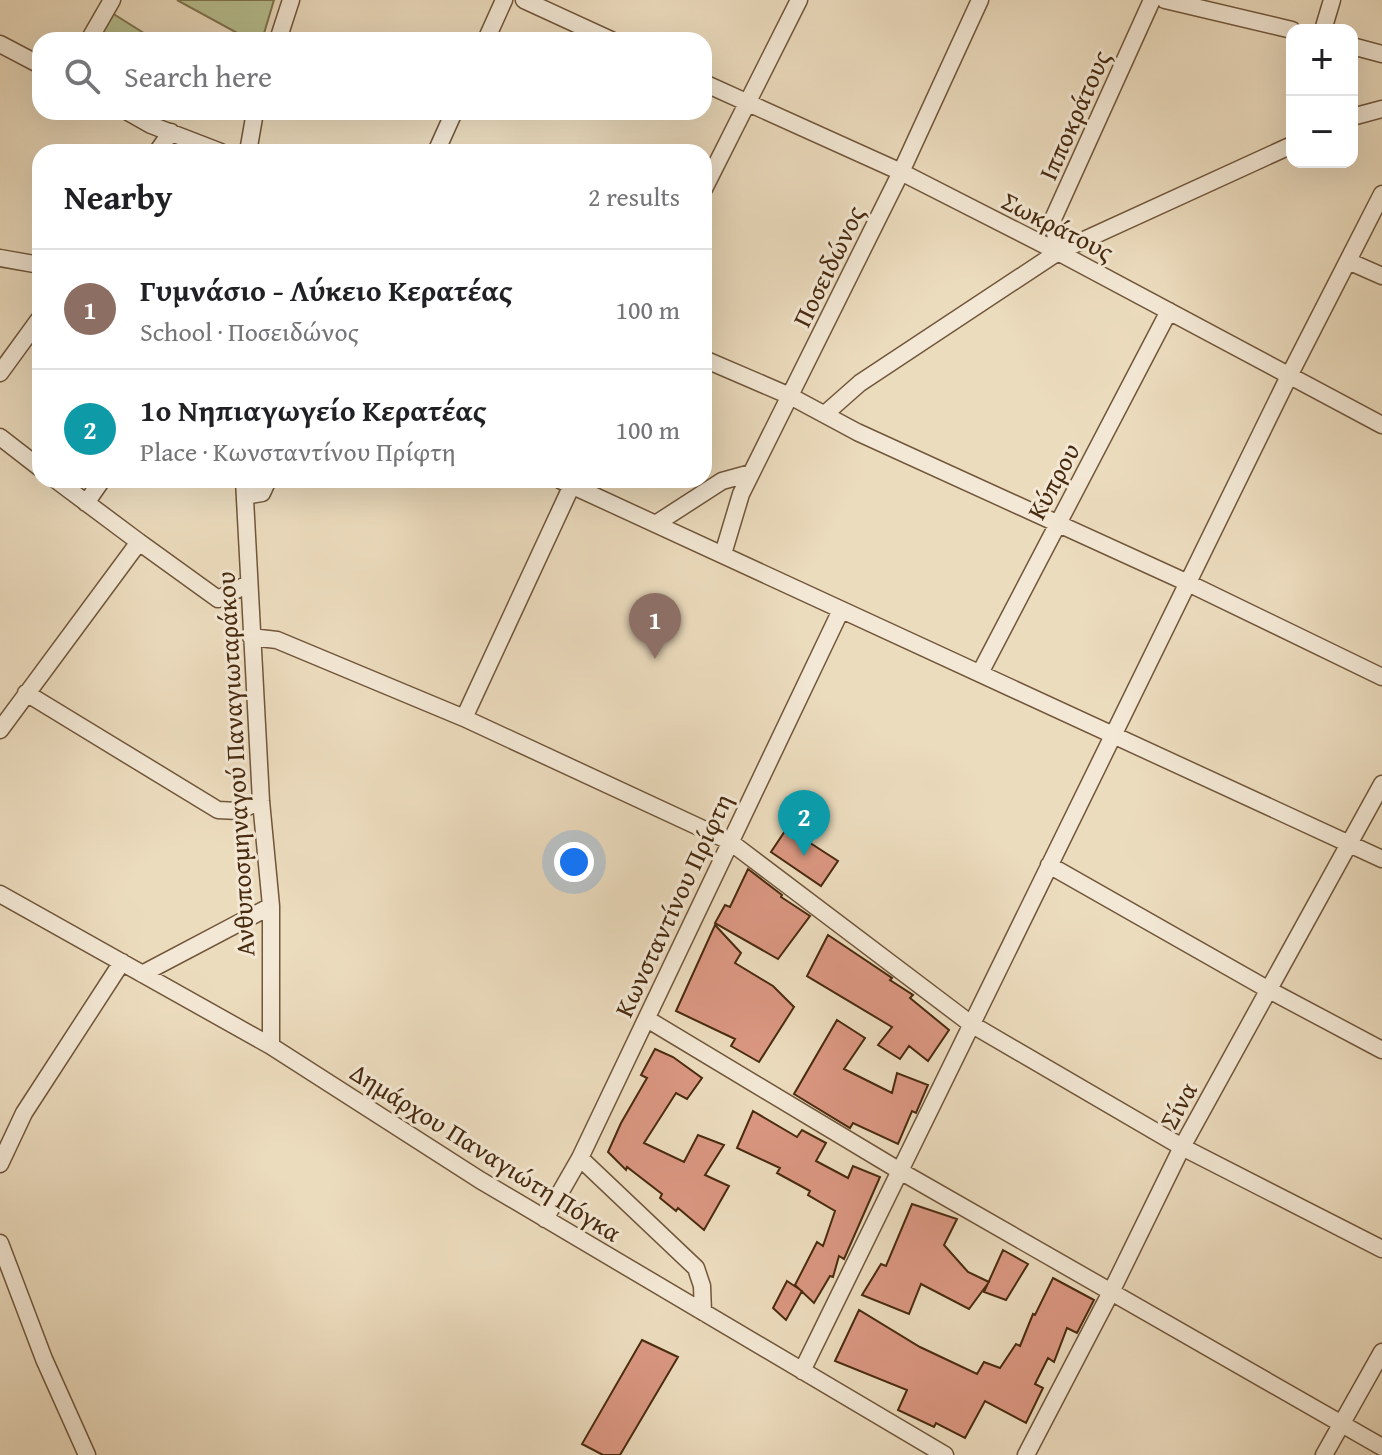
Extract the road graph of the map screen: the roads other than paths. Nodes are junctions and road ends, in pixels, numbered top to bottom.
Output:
1 (112, 0) edge
2 (291, 0) edge
3 (504, 0) edge
4 (524, 0) edge
5 (799, 0) edge
6 (980, 0) edge
7 (1152, 0) edge
8 (1165, 0) edge
9 (1332, 0) edge
10 (1325, 24) edge
11 (1286, 29) edge
12 (94, 32) edge
13 (281, 32) edge
14 (490, 32) edge
15 (594, 32) edge
16 (0, 44) edge
17 (1358, 48) edge
18 (1382, 54) edge
19 (32, 61) edge
20 (712, 87) edge
21 (748, 103) junction
22 (1382, 109) edge
23 (1358, 115) edge
24 (145, 120) edge
25 (254, 120) edge
26 (450, 120) edge
27 (171, 132) junction
28 (163, 144) edge
29 (201, 144) edge
30 (249, 144) edge
31 (440, 144) edge
32 (1286, 148) edge
33 (901, 172) junction
34 (712, 173) edge
35 (1382, 194) edge
36 (1058, 252) junction
37 (0, 258) edge
38 (1348, 261) junction
39 (32, 264) edge
40 (1382, 276) edge
41 (1169, 311) junction
42 (32, 329) edge
43 (712, 362) edge
44 (0, 373) edge
45 (1290, 374) junction
46 (790, 396) junction
47 (826, 413) junction
48 (1382, 425) edge
49 (0, 437) edge
50 (32, 462) edge
51 (751, 473) junction
52 (712, 487) edge
53 (66, 488) edge
54 (96, 488) edge
55 (244, 488) edge
56 (264, 488) edge
57 (564, 488) edge
58 (577, 488) edge
59 (711, 488) edge
60 (86, 503) junction
61 (657, 523) junction
62 (1057, 524) junction
63 (139, 542) junction
64 (723, 554) junction
65 (1188, 583) junction
66 (248, 584) junction
67 (841, 610) junction
68 (251, 637) junction
69 (980, 673) junction
70 (1382, 677) edge
71 (26, 693) junction
72 (464, 718) junction
73 (0, 730) edge
74 (1114, 734) junction
75 (1382, 784) edge
76 (261, 801) junction
77 (729, 841) junction
78 (1351, 843) junction
79 (1382, 859) edge
80 (1049, 865) junction
81 (0, 894) edge
82 (271, 906) junction
83 (122, 962) junction
84 (142, 974) junction
85 (1269, 990) junction
86 (647, 1019) junction
87 (971, 1024) junction
88 (271, 1046) junction
89 (1382, 1050) edge
90 (1182, 1147) junction
91 (580, 1158) junction
92 (0, 1164) edge
93 (900, 1171) junction
94 (545, 1219) junction
95 (0, 1243) edge
96 (1382, 1249) edge
97 (1111, 1292) junction
98 (703, 1312) junction
99 (1382, 1352) edge
100 (802, 1371) junction
101 (1341, 1425) junction
102 (1382, 1447) edge
103 (87, 1455) edge
104 (945, 1455) edge
105 (1026, 1455) edge
106 (1324, 1455) edge

1 - 12 street
2 - 13 street
3 - 14 street
4 - 15 street
5 - 21 street
6 - 33 street, Ποσειδώνος
7 - 36 street, Ιπποκράτους
8 - 11 street
9 - 10 street
16 - 19 street
17 - 18 street
20 - 21 street, Σωκράτους
21 - 33 street, Σωκράτους
21 - 34 street
22 - 23 street
24 - 27 street
25 - 30 street
26 - 31 street
27 - 28 street
27 - 29 street
32 - 36 street
33 - 36 street, Σωκράτους
33 - 46 street, Ποσειδώνος
35 - 38 street
36 - 41 street, Σωκράτους
36 - 47 street
37 - 39 street
38 - 40 street
38 - 45 street
41 - 45 street, Σωκράτους
41 - 62 street, Κύπρου
42 - 44 street
43 - 46 street
45 - 48 street, Σωκράτους
45 - 65 street
46 - 47 street
46 - 51 street, Ποσειδώνος
47 - 62 street
49 - 50 street
51 - 52 street
51 - 64 street, Ποσειδώνος
53 - 60 street
54 - 60 street
55 - 56 street
55 - 66 street, Ανθυποσμηναγού Παναγιωταράκου
57 - 72 street
58 - 61 street
59 - 61 street
60 - 63 street
61 - 64 street
62 - 65 street
62 - 69 street, Κύπρου
63 - 66 street
63 - 71 street
64 - 67 street
65 - 70 street
65 - 74 street
66 - 68 street, Ανθυποσμηναγού Παναγιωταράκου
67 - 69 street
67 - 77 street, Κωνσταντίνου Πρίφτη
68 - 72 street
68 - 76 street, Ανθυποσμηναγού Παναγιωταράκου
69 - 74 street
71 - 73 street
71 - 76 street
72 - 77 street
74 - 78 street
74 - 80 street
75 - 78 street, Σίνα
76 - 82 street, Ανθυποσμηναγού Παναγιωταράκου
77 - 86 street, Κωνσταντίνου Πρίφτη
77 - 87 street
78 - 79 street
78 - 85 street, Σίνα
80 - 85 street
80 - 87 street
81 - 83 street, Δημάρχου Παναγιώτη Πόγκα
82 - 84 street
82 - 88 street, Ανθυποσμηναγού Παναγιωταράκου
83 - 84 street, Δημάρχου Παναγιώτη Πόγκα
83 - 92 street
84 - 88 street, Δημάρχου Παναγιώτη Πόγκα
85 - 89 street
85 - 90 street, Σίνα
86 - 91 street, Κωνσταντίνου Πρίφτη
86 - 93 street
87 - 90 street
87 - 93 street
88 - 94 street, Δημάρχου Παναγιώτη Πόγκα
90 - 96 street
90 - 97 street, Σίνα
91 - 94 street, Κωνσταντίνου Πρίφτη
91 - 98 street
93 - 97 street
93 - 100 street
94 - 98 street, Δημάρχου Παναγιώτη Πόγκα
95 - 103 street
97 - 101 street
97 - 105 street, Σίνα
98 - 100 street, Δημάρχου Παναγιώτη Πόγκα
99 - 101 street
100 - 104 street, Δημάρχου Παναγιώτη Πόγκα
101 - 102 street
101 - 106 street

